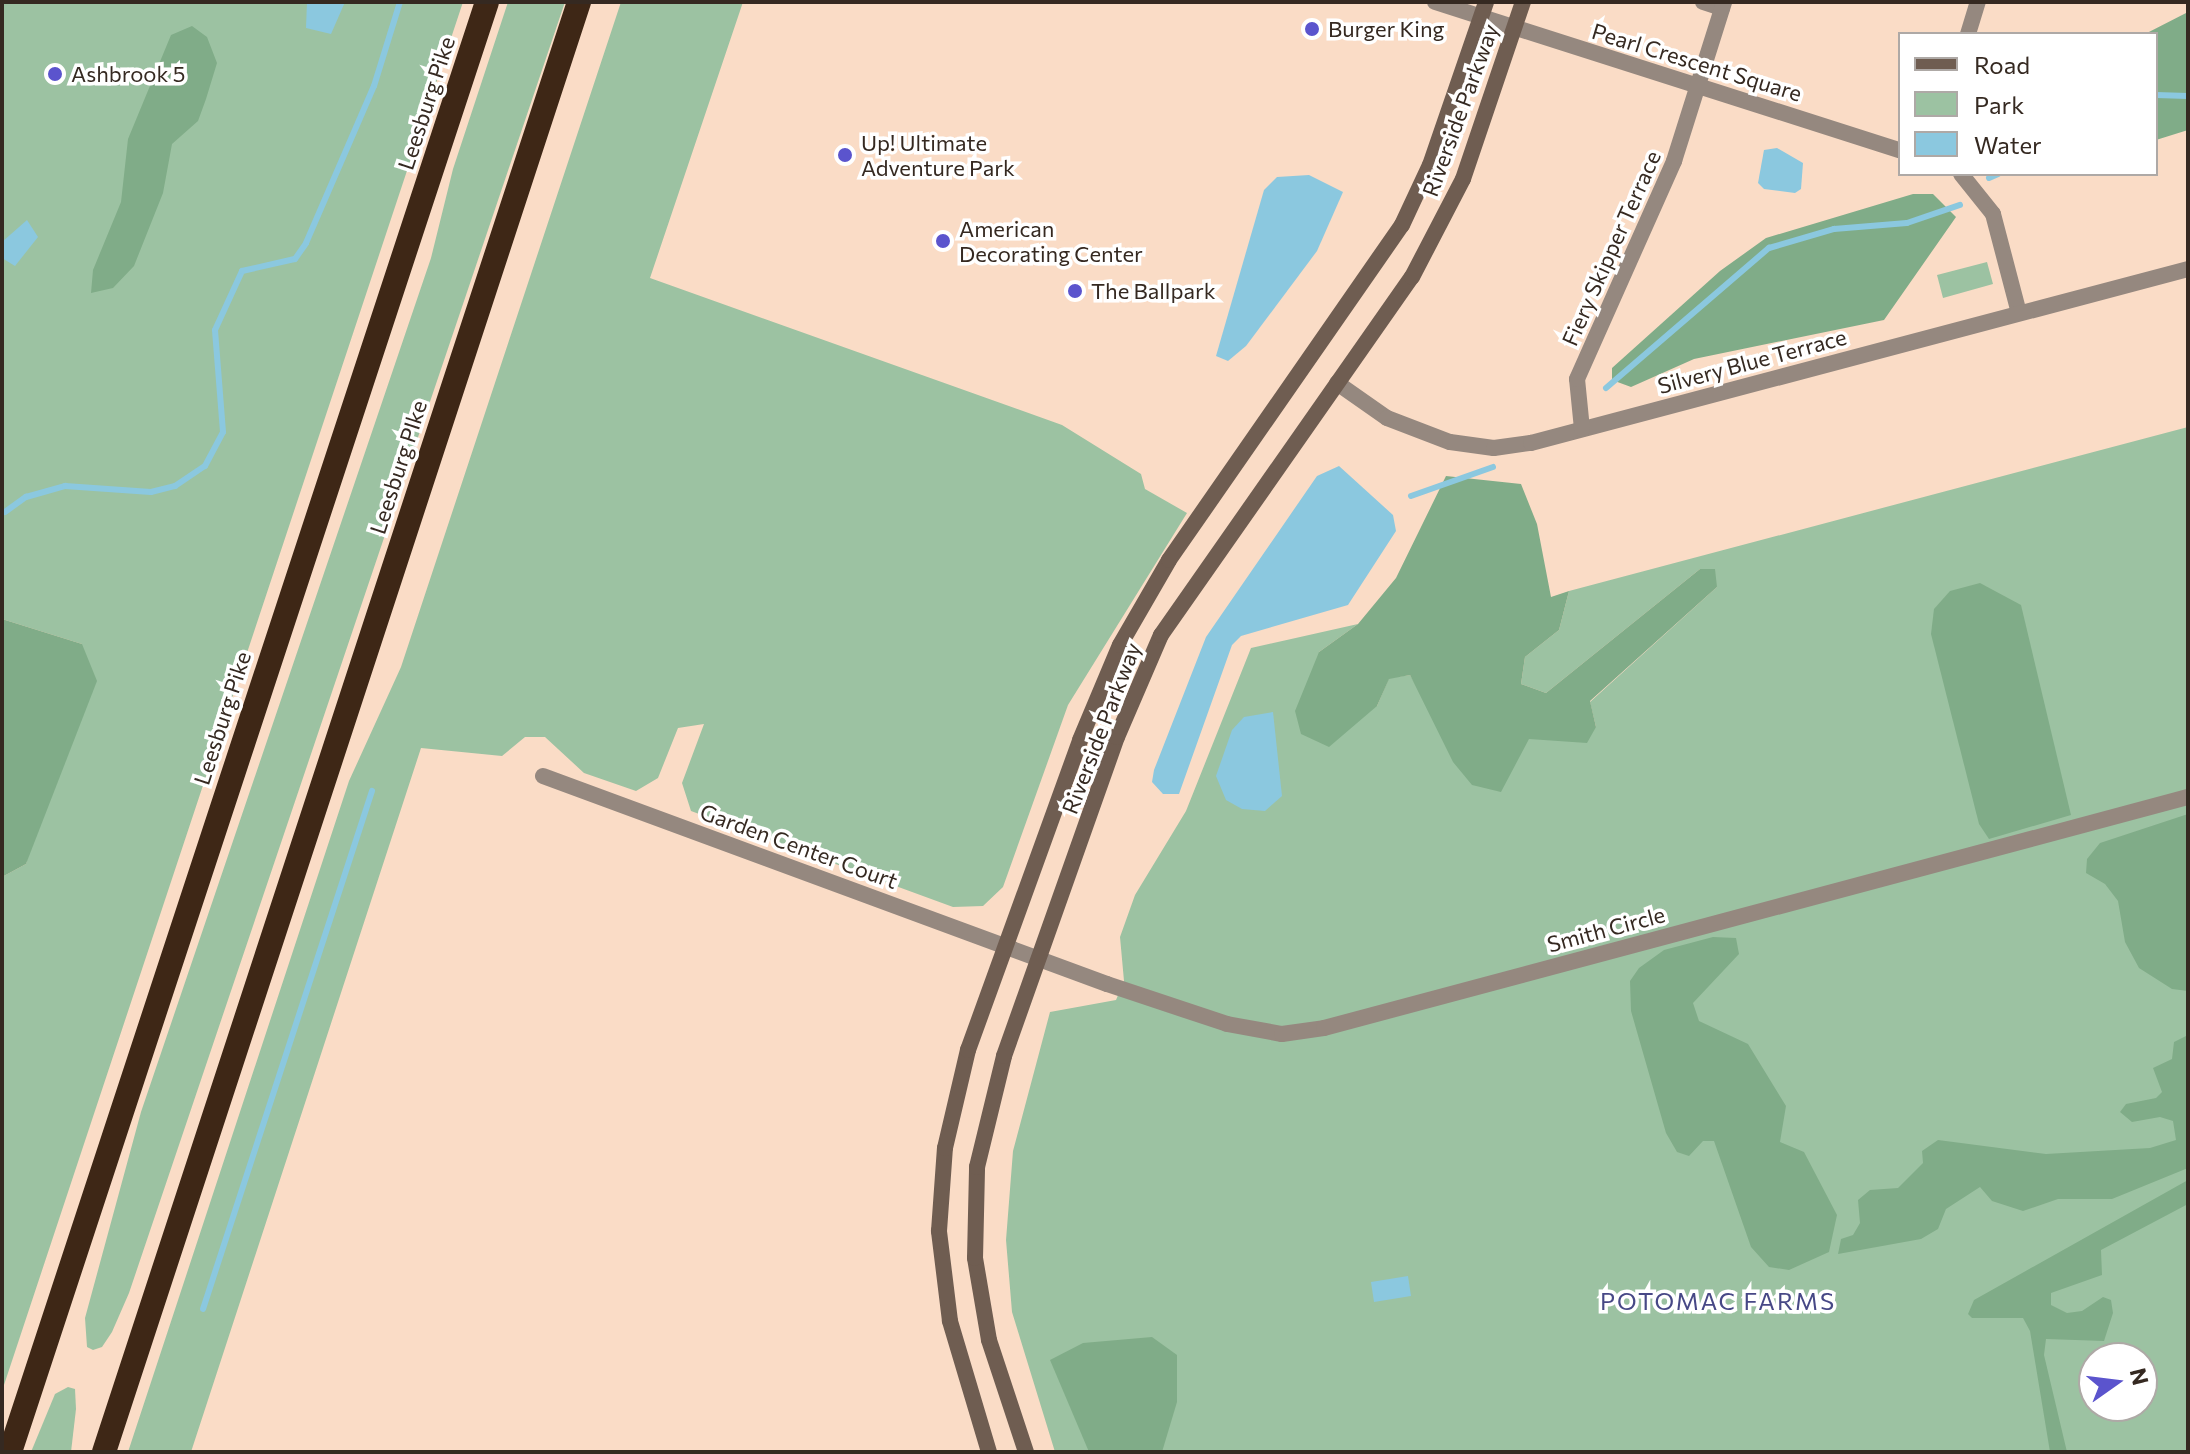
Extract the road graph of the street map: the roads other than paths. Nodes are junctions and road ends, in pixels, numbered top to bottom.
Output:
1 (487, 2) edge
2 (579, 2) edge
3 (1435, 2) edge
4 (1523, 2) edge
5 (1703, 2) edge
6 (1978, 2) edge
7 (1723, 5) edge
8 (1483, 10) edge
9 (1514, 29) junction
10 (1969, 32) edge
11 (1699, 85) junction
12 (1898, 149) edge
13 (1963, 176) edge
14 (2188, 269) edge
15 (2019, 313) junction
16 (1337, 383) junction
17 (1582, 429) junction
18 (543, 776) dead end
19 (2188, 797) edge
20 (1007, 946) junction
21 (1039, 957) junction
22 (10, 1452) edge
23 (104, 1452) edge
24 (989, 1452) edge
25 (1026, 1452) edge

1 - 22 highway, Leesburg Pike
2 - 23 highway, Leesburg PIke
3 - 8 street, Pearl Crescent Square
4 - 9 main road, Riverside Parkway
5 - 7 street
6 - 10 street
7 - 11 street, Fiery Skipper Terrace
8 - 9 street, Pearl Crescent Square
8 - 20 main road, Riverside Parkway
9 - 11 street, Pearl Crescent Square
9 - 16 main road, Riverside Parkway
11 - 12 street, Pearl Crescent Square
11 - 17 street, Fiery Skipper Terrace
13 - 15 street
14 - 15 street, Silvery Blue Terrace
15 - 17 street, Silvery Blue Terrace
16 - 17 street, Silvery Blue Terrace
16 - 21 main road, Riverside Parkway
18 - 20 street, Garden Center Court
19 - 21 street, Smith Circle
20 - 21 street, Garden Center Court
20 - 24 main road, Riverside Parkway
21 - 25 main road, Riverside Parkway

